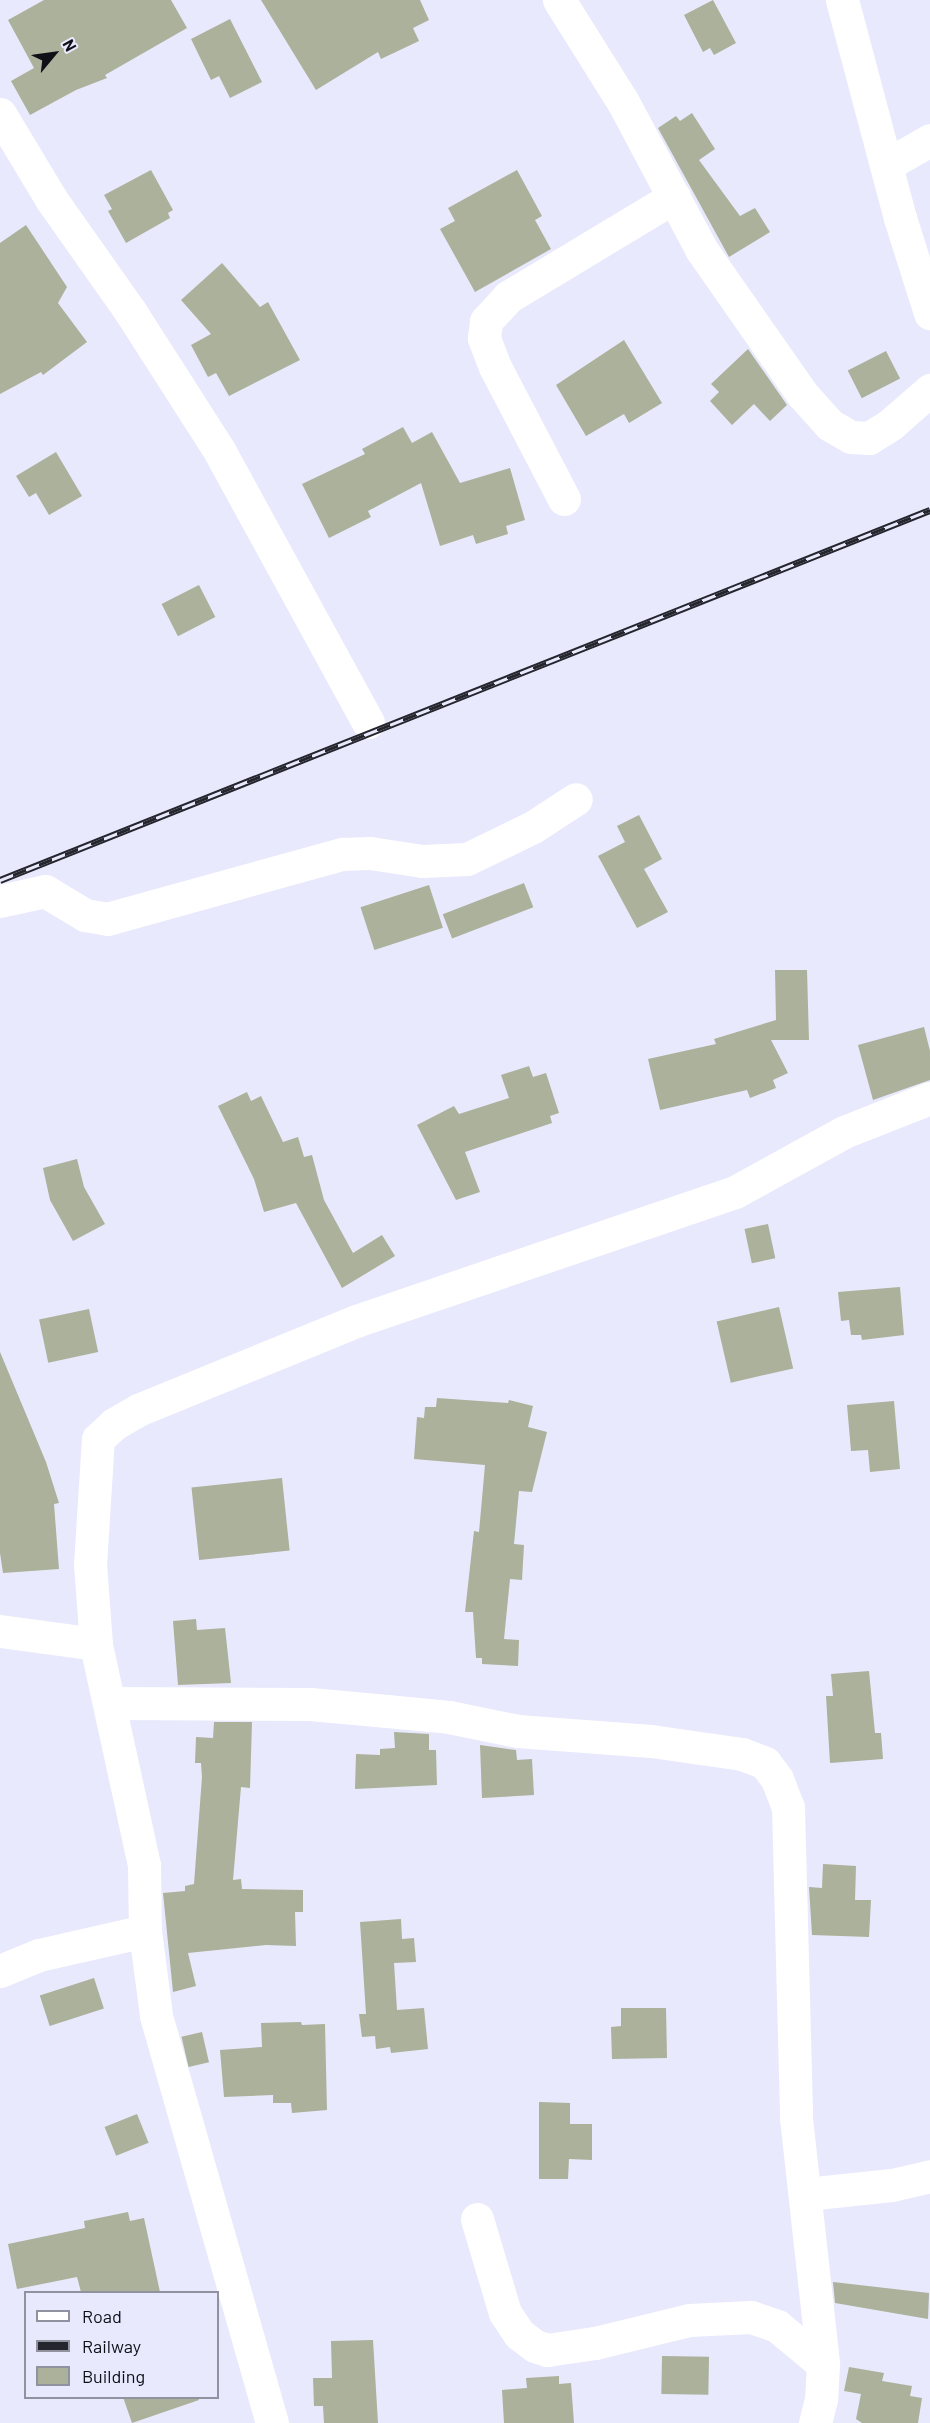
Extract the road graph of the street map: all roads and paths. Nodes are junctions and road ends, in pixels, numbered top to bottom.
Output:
1 (560, 0) edge
2 (842, 0) edge
3 (0, 114) edge
4 (930, 140) edge
5 (888, 164) junction
6 (674, 197) junction
7 (930, 313) edge
8 (930, 390) edge
9 (564, 499) dead end
10 (369, 722) dead end
11 (576, 799) dead end
12 (0, 901) edge
13 (930, 1098) edge
14 (0, 1630) edge
15 (96, 1644) junction
16 (111, 1703) junction
17 (145, 1931) junction
18 (0, 1971) edge
19 (930, 2176) edge
20 (806, 2194) junction
21 (477, 2219) dead end
22 (823, 2364) junction
23 (272, 2423) edge
24 (815, 2423) edge

1 - 6 street
2 - 5 street
3 - 10 street
4 - 5 street
5 - 7 street
6 - 8 street
6 - 9 street
11 - 12 street
13 - 15 street
14 - 15 street
15 - 16 street
16 - 17 street
16 - 20 street
17 - 18 street
17 - 23 street
19 - 20 street
20 - 22 street
21 - 22 street
22 - 24 street

